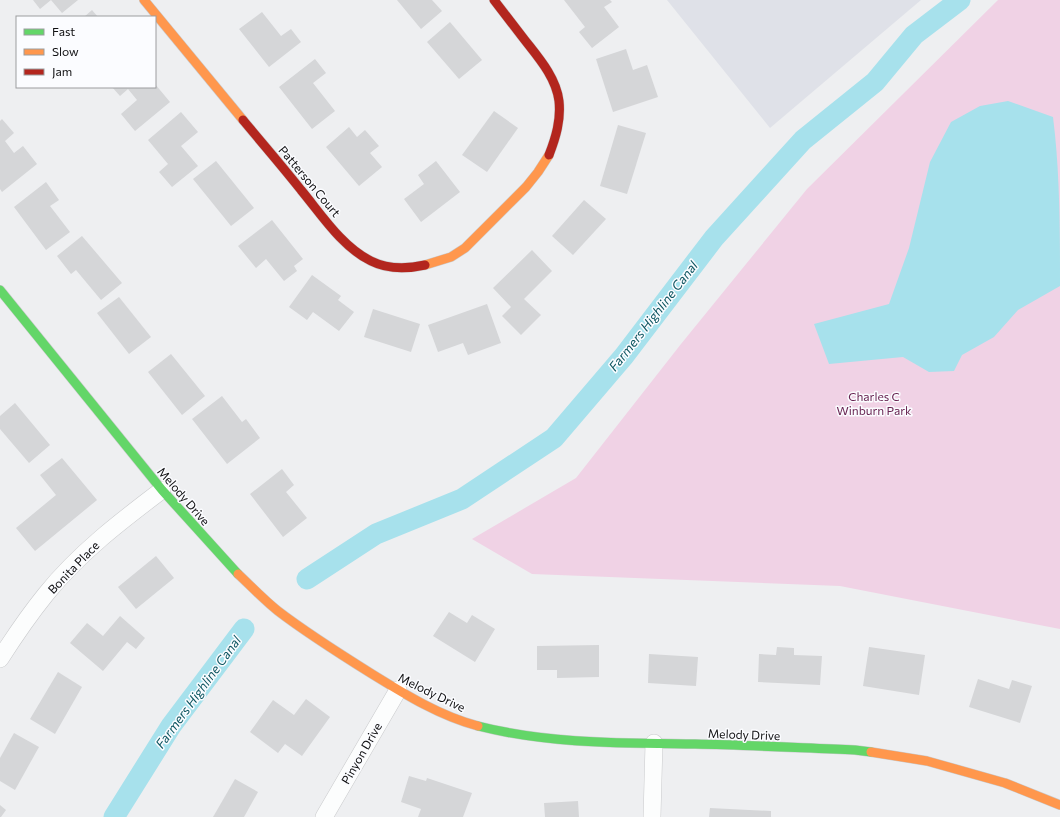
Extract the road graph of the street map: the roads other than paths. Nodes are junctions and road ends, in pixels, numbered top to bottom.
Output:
1 (144, 0) edge
2 (494, 0) edge
3 (0, 290) edge
4 (162, 490) junction
5 (0, 660) edge
6 (398, 690) junction
7 (654, 744) junction
8 (1060, 805) edge
9 (324, 817) edge
10 (652, 817) edge

1 - 2 street, Patterson Court
3 - 4 street, Melody Drive
4 - 5 street, Bonita Place
4 - 6 street, Melody Drive
6 - 7 street, Melody Drive
6 - 9 street, Pinyon Drive
7 - 8 street, Melody Drive
7 - 10 street

